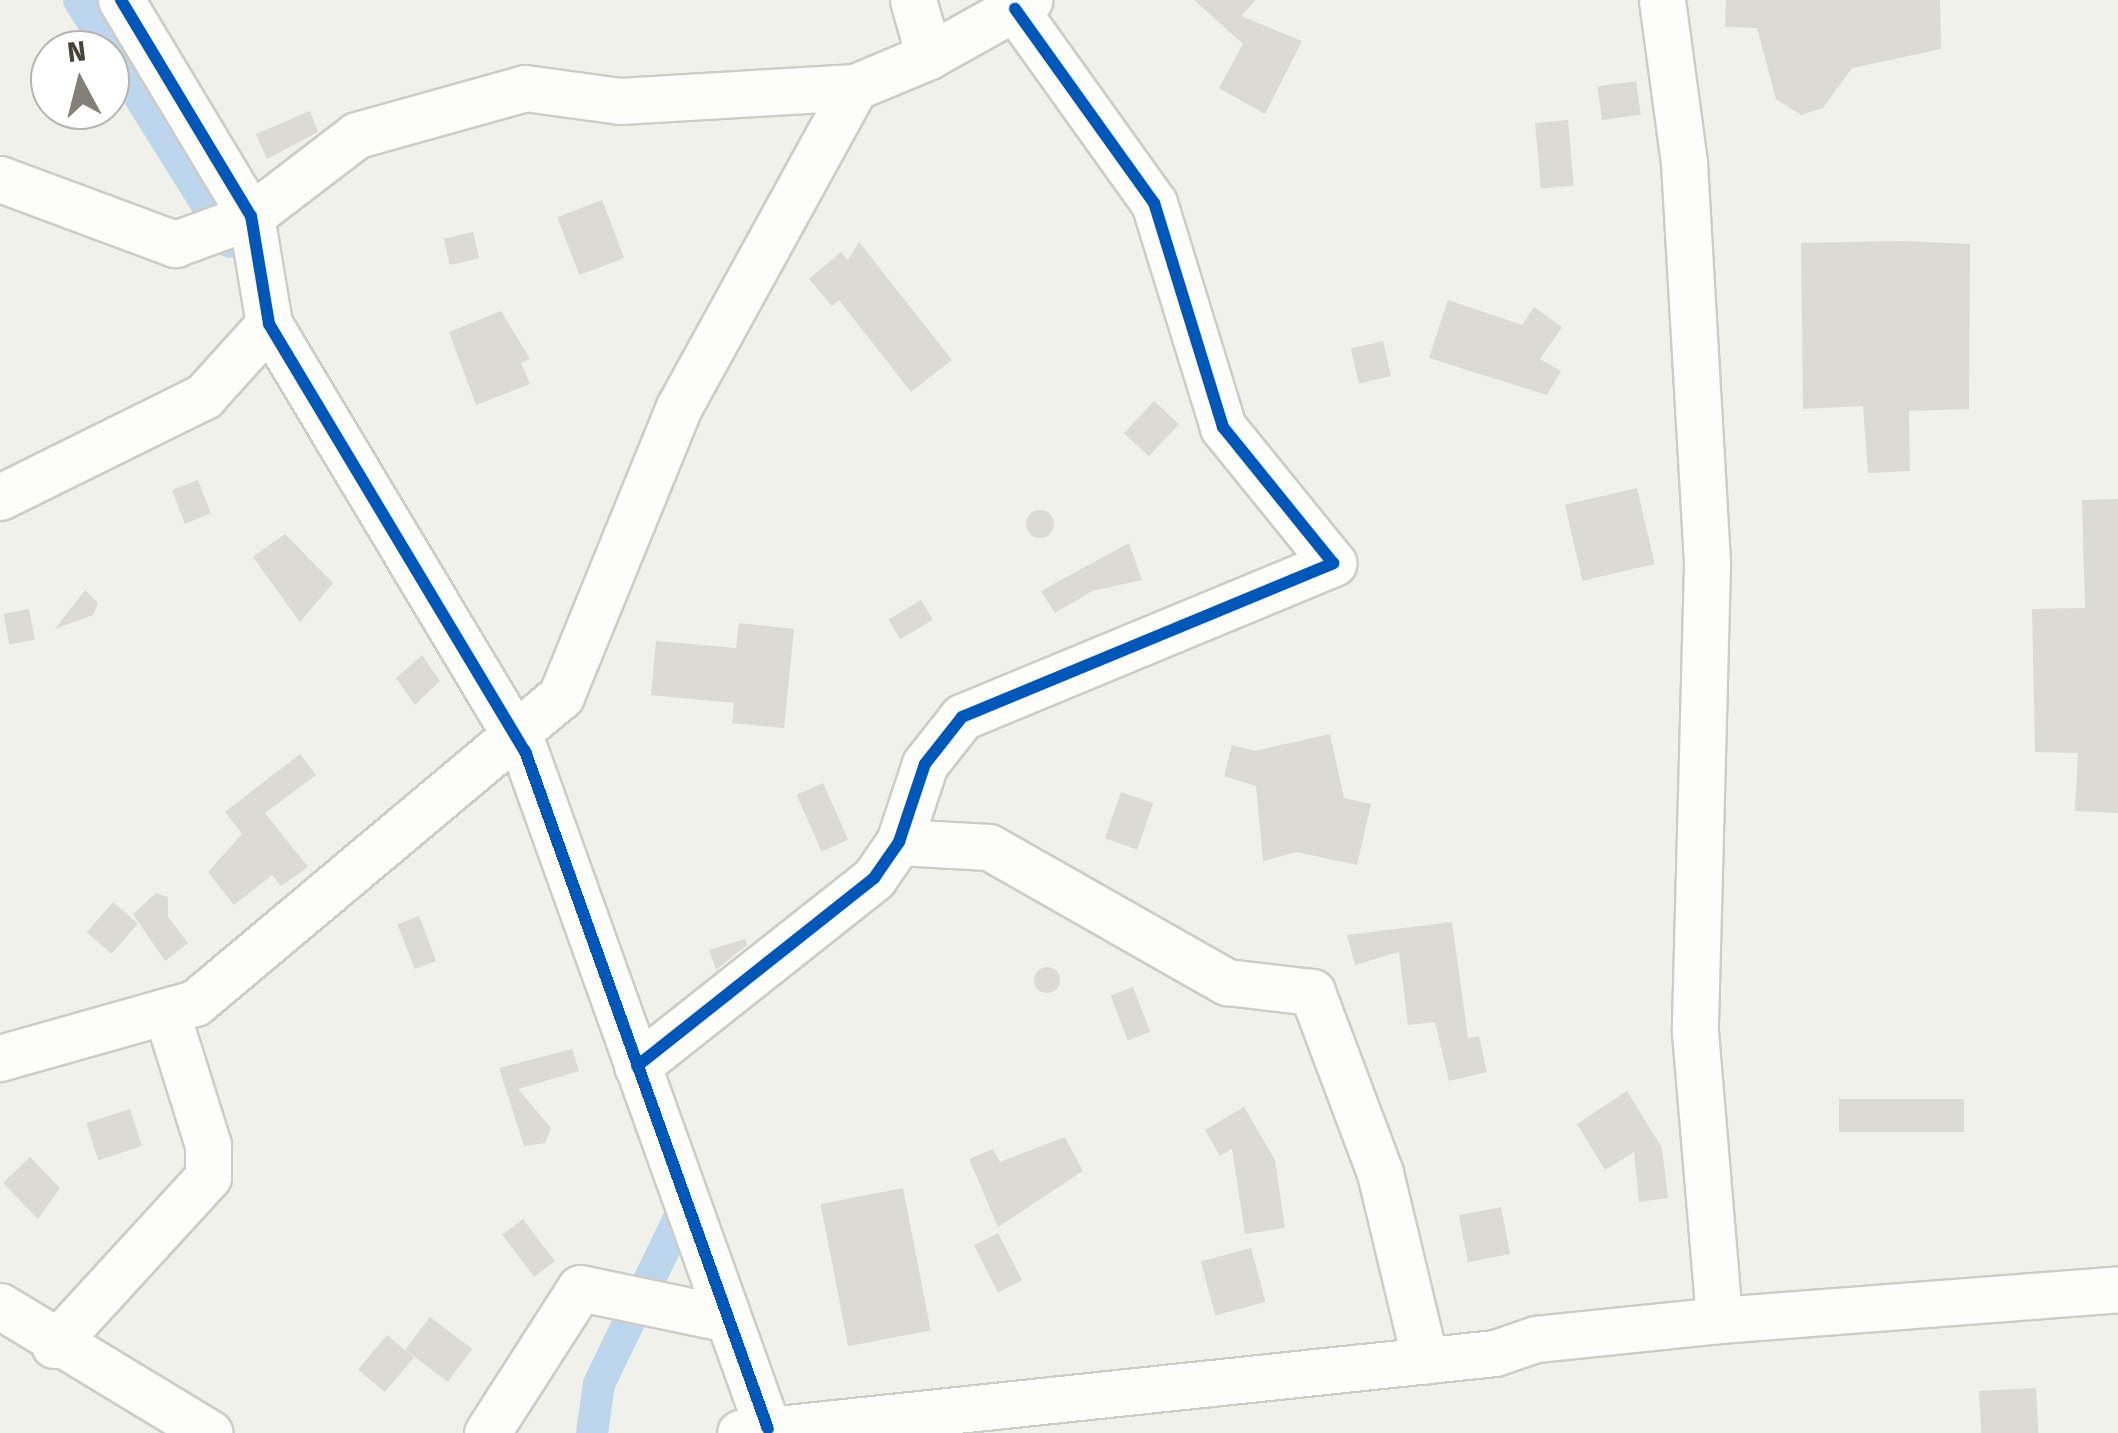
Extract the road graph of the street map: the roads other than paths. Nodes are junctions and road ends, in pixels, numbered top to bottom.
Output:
1 (121, 0) edge
2 (913, 0) edge
3 (1662, 0) edge
4 (1022, 4) edge
5 (929, 56) junction
6 (855, 87) junction
7 (0, 178) edge
8 (251, 216) junction
9 (269, 324) junction
10 (0, 497) edge
11 (513, 731) junction
12 (899, 842) junction
13 (167, 1014) junction
14 (0, 1058) edge
15 (637, 1066) junction
16 (2118, 1290) edge
17 (2118, 1305) edge
18 (0, 1306) edge
19 (1990, 1312) junction
20 (728, 1319) junction
21 (1719, 1320) junction
22 (1776, 1331) junction
23 (54, 1345) junction
24 (1495, 1354) junction
25 (1424, 1360) junction
26 (753, 1431) edge
27 (210, 1433) edge
28 (488, 1433) edge

1 - 8 street
2 - 5 street
3 - 21 street
4 - 5 street
4 - 12 street
5 - 6 street
6 - 8 street
6 - 11 street
7 - 8 street
8 - 9 street
9 - 10 street
9 - 11 street
11 - 13 street
11 - 15 street
12 - 15 street
12 - 25 street
13 - 14 street
13 - 23 street
15 - 20 street
16 - 19 street
17 - 19 street
18 - 23 street
19 - 22 street
20 - 26 street
20 - 28 street
21 - 22 street
21 - 24 street
22 - 24 street
23 - 27 street
24 - 25 street
25 - 26 street

